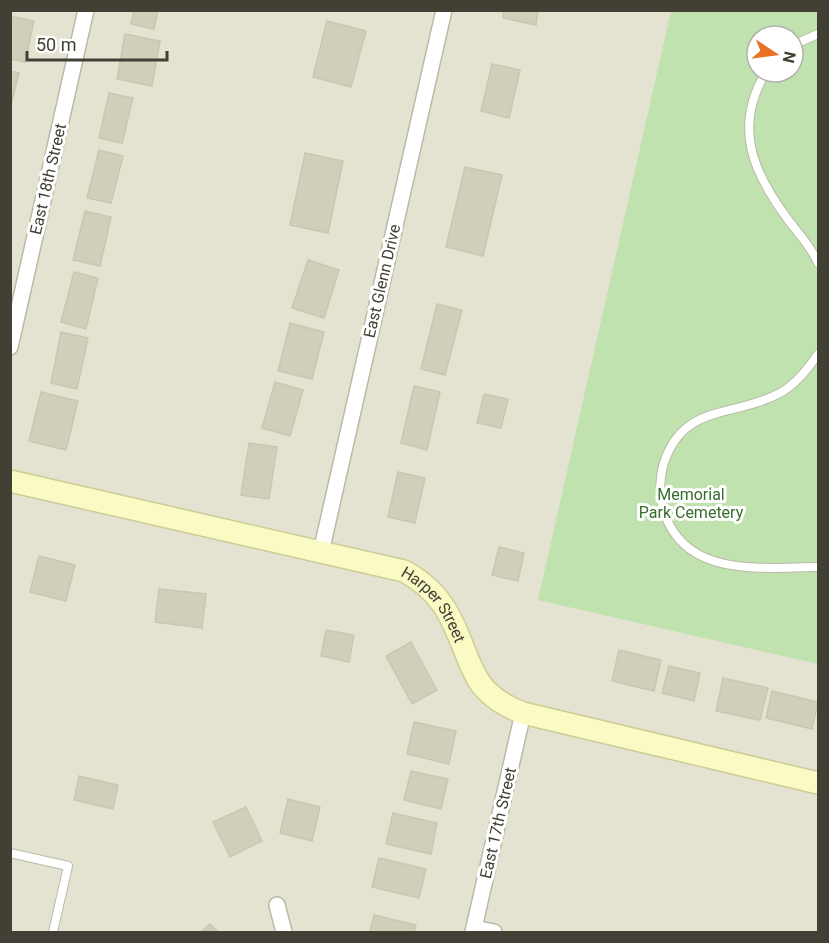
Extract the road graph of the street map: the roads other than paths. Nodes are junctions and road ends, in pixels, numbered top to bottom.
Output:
1 (86, 10) edge
2 (444, 10) edge
3 (819, 34) edge
4 (805, 40) edge
5 (759, 84) edge
6 (819, 263) edge
7 (10, 347) edge
8 (819, 354) edge
9 (10, 481) edge
10 (321, 552) junction
11 (819, 567) edge
12 (523, 713) junction
13 (819, 783) edge
14 (10, 853) edge
15 (277, 905) dead end
16 (473, 930) edge
17 (53, 933) edge
18 (284, 933) edge
19 (494, 933) edge

1 - 7 street, East 18th Street
2 - 10 street, East Glenn Drive
3 - 4 lane
5 - 6 lane
8 - 11 lane
9 - 10 street, Harper Street
10 - 12 street, Harper Street
12 - 13 street, Harper Street
12 - 16 street, East 17th Street
14 - 17 lane
15 - 18 street
16 - 19 street

